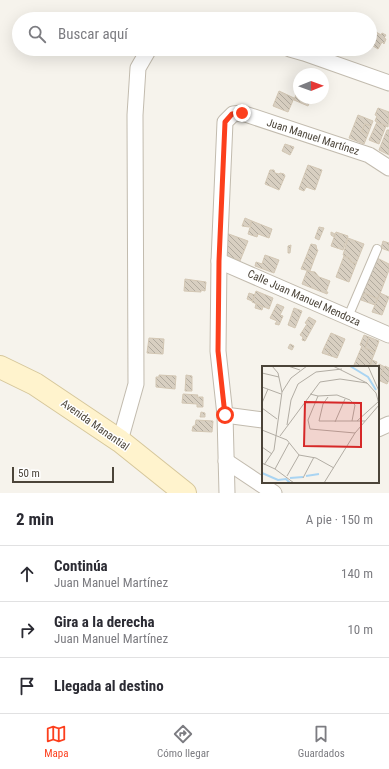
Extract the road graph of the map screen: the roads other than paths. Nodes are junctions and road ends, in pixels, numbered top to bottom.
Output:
1 (145, 56) edge
2 (312, 56) edge
3 (389, 83) edge
4 (389, 168) edge
5 (377, 249) dead end
6 (219, 261) junction
7 (348, 317) junction
8 (389, 335) edge
9 (0, 367) edge
10 (225, 415) junction
11 (262, 420) edge
12 (389, 424) edge
13 (379, 429) edge
14 (120, 441) junction
15 (226, 460) junction
16 (185, 493) edge
17 (227, 493) edge
18 (274, 493) edge

1 - 14 street
2 - 3 street
4 - 6 street, Juan Manuel Martínez
5 - 7 lane
6 - 7 street, Calle Juan Manuel Mendoza
6 - 10 street, Juan Manuel Martínez
7 - 8 street, Calle Juan Manuel Mendoza
9 - 14 main road, Avenida Manantial
10 - 11 street
10 - 15 street, Juan Manuel Martínez
12 - 13 street
14 - 16 main road, Avenida Manantial
15 - 17 street, Juan Manuel Martínez
15 - 18 street

